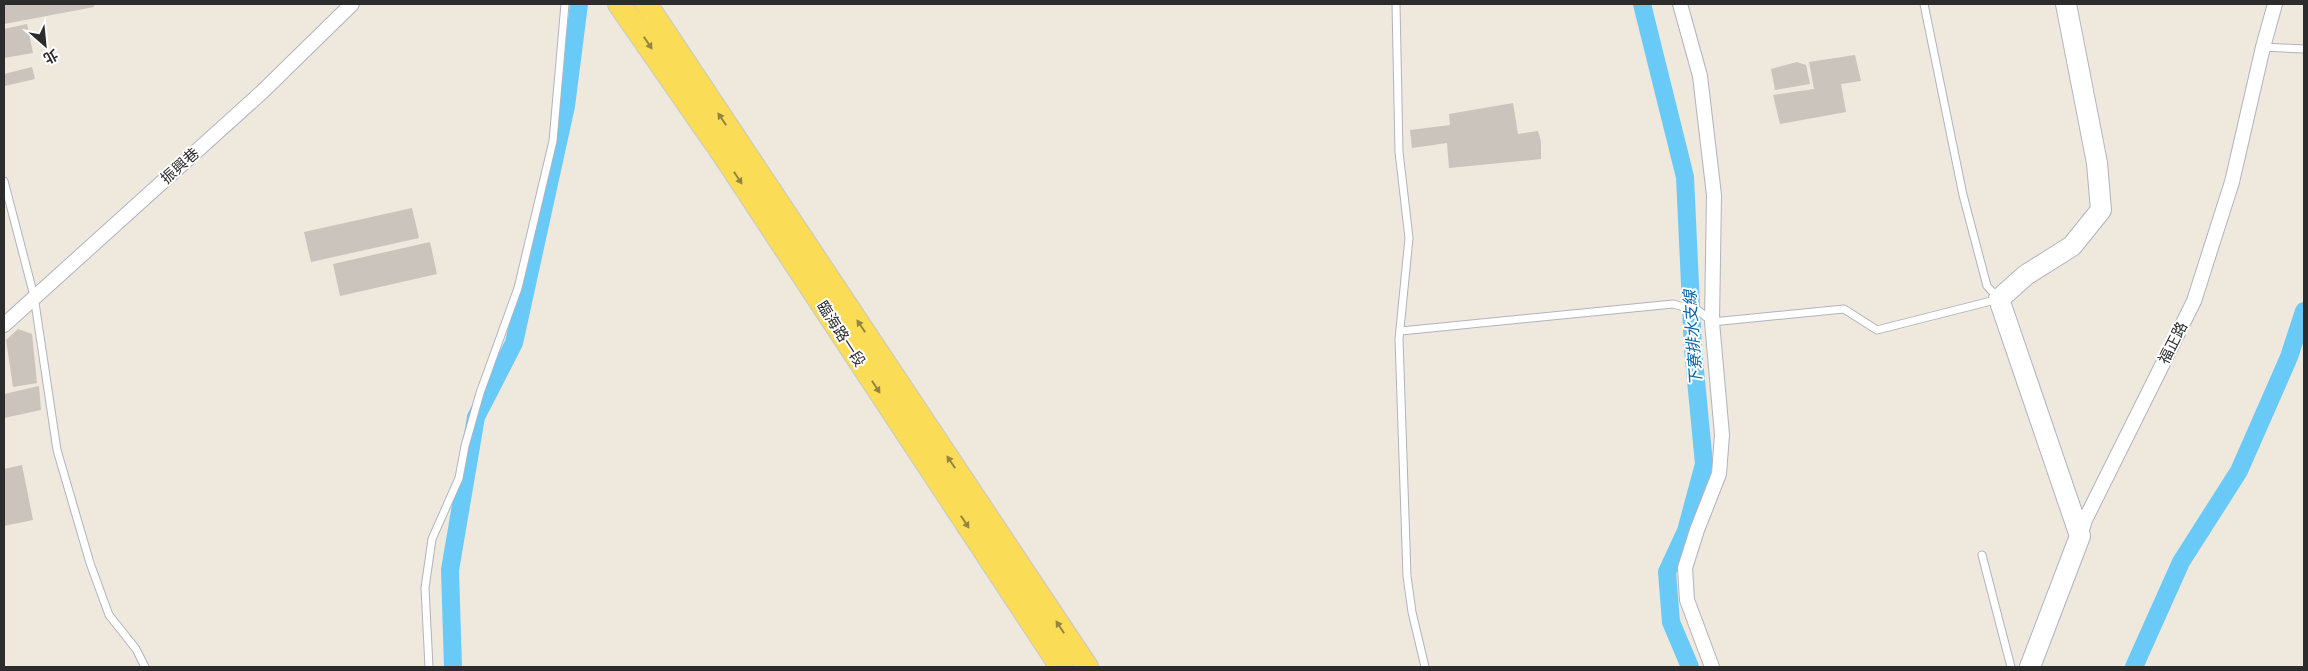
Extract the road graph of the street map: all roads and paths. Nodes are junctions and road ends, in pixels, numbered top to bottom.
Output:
1 (352, 4) edge
2 (565, 4) edge
3 (619, 4) edge
4 (646, 4) edge
5 (1396, 4) edge
6 (1680, 4) edge
7 (1924, 4) edge
8 (2066, 4) edge
9 (2275, 4) edge
10 (2263, 47) junction
11 (2304, 49) edge
12 (4, 181) edge
13 (34, 296) junction
14 (1999, 298) junction
15 (1712, 322) junction
16 (4, 325) edge
17 (1400, 331) junction
18 (2080, 536) junction
19 (1982, 554) dead end
20 (145, 667) edge
21 (430, 667) edge
22 (1061, 667) edge
23 (1087, 667) edge
24 (1425, 667) edge
25 (1712, 667) edge
26 (2011, 667) edge
27 (2030, 667) edge

1 - 13 street, 振興巷
2 - 21 lane
3 -> 22 main road, 臨海路一段
23 -> 4 main road, 臨海路一段
5 - 17 lane
6 - 15 street
7 - 14 lane
8 - 14 street
9 - 10 street, 福正路
10 - 11 lane
10 - 18 street, 福正路
12 - 13 lane
13 - 16 street, 振興巷
13 - 20 lane
14 - 15 lane
14 - 18 street
15 - 17 lane
15 - 25 street
17 - 24 lane
18 - 27 street, 福正路
19 - 26 lane

